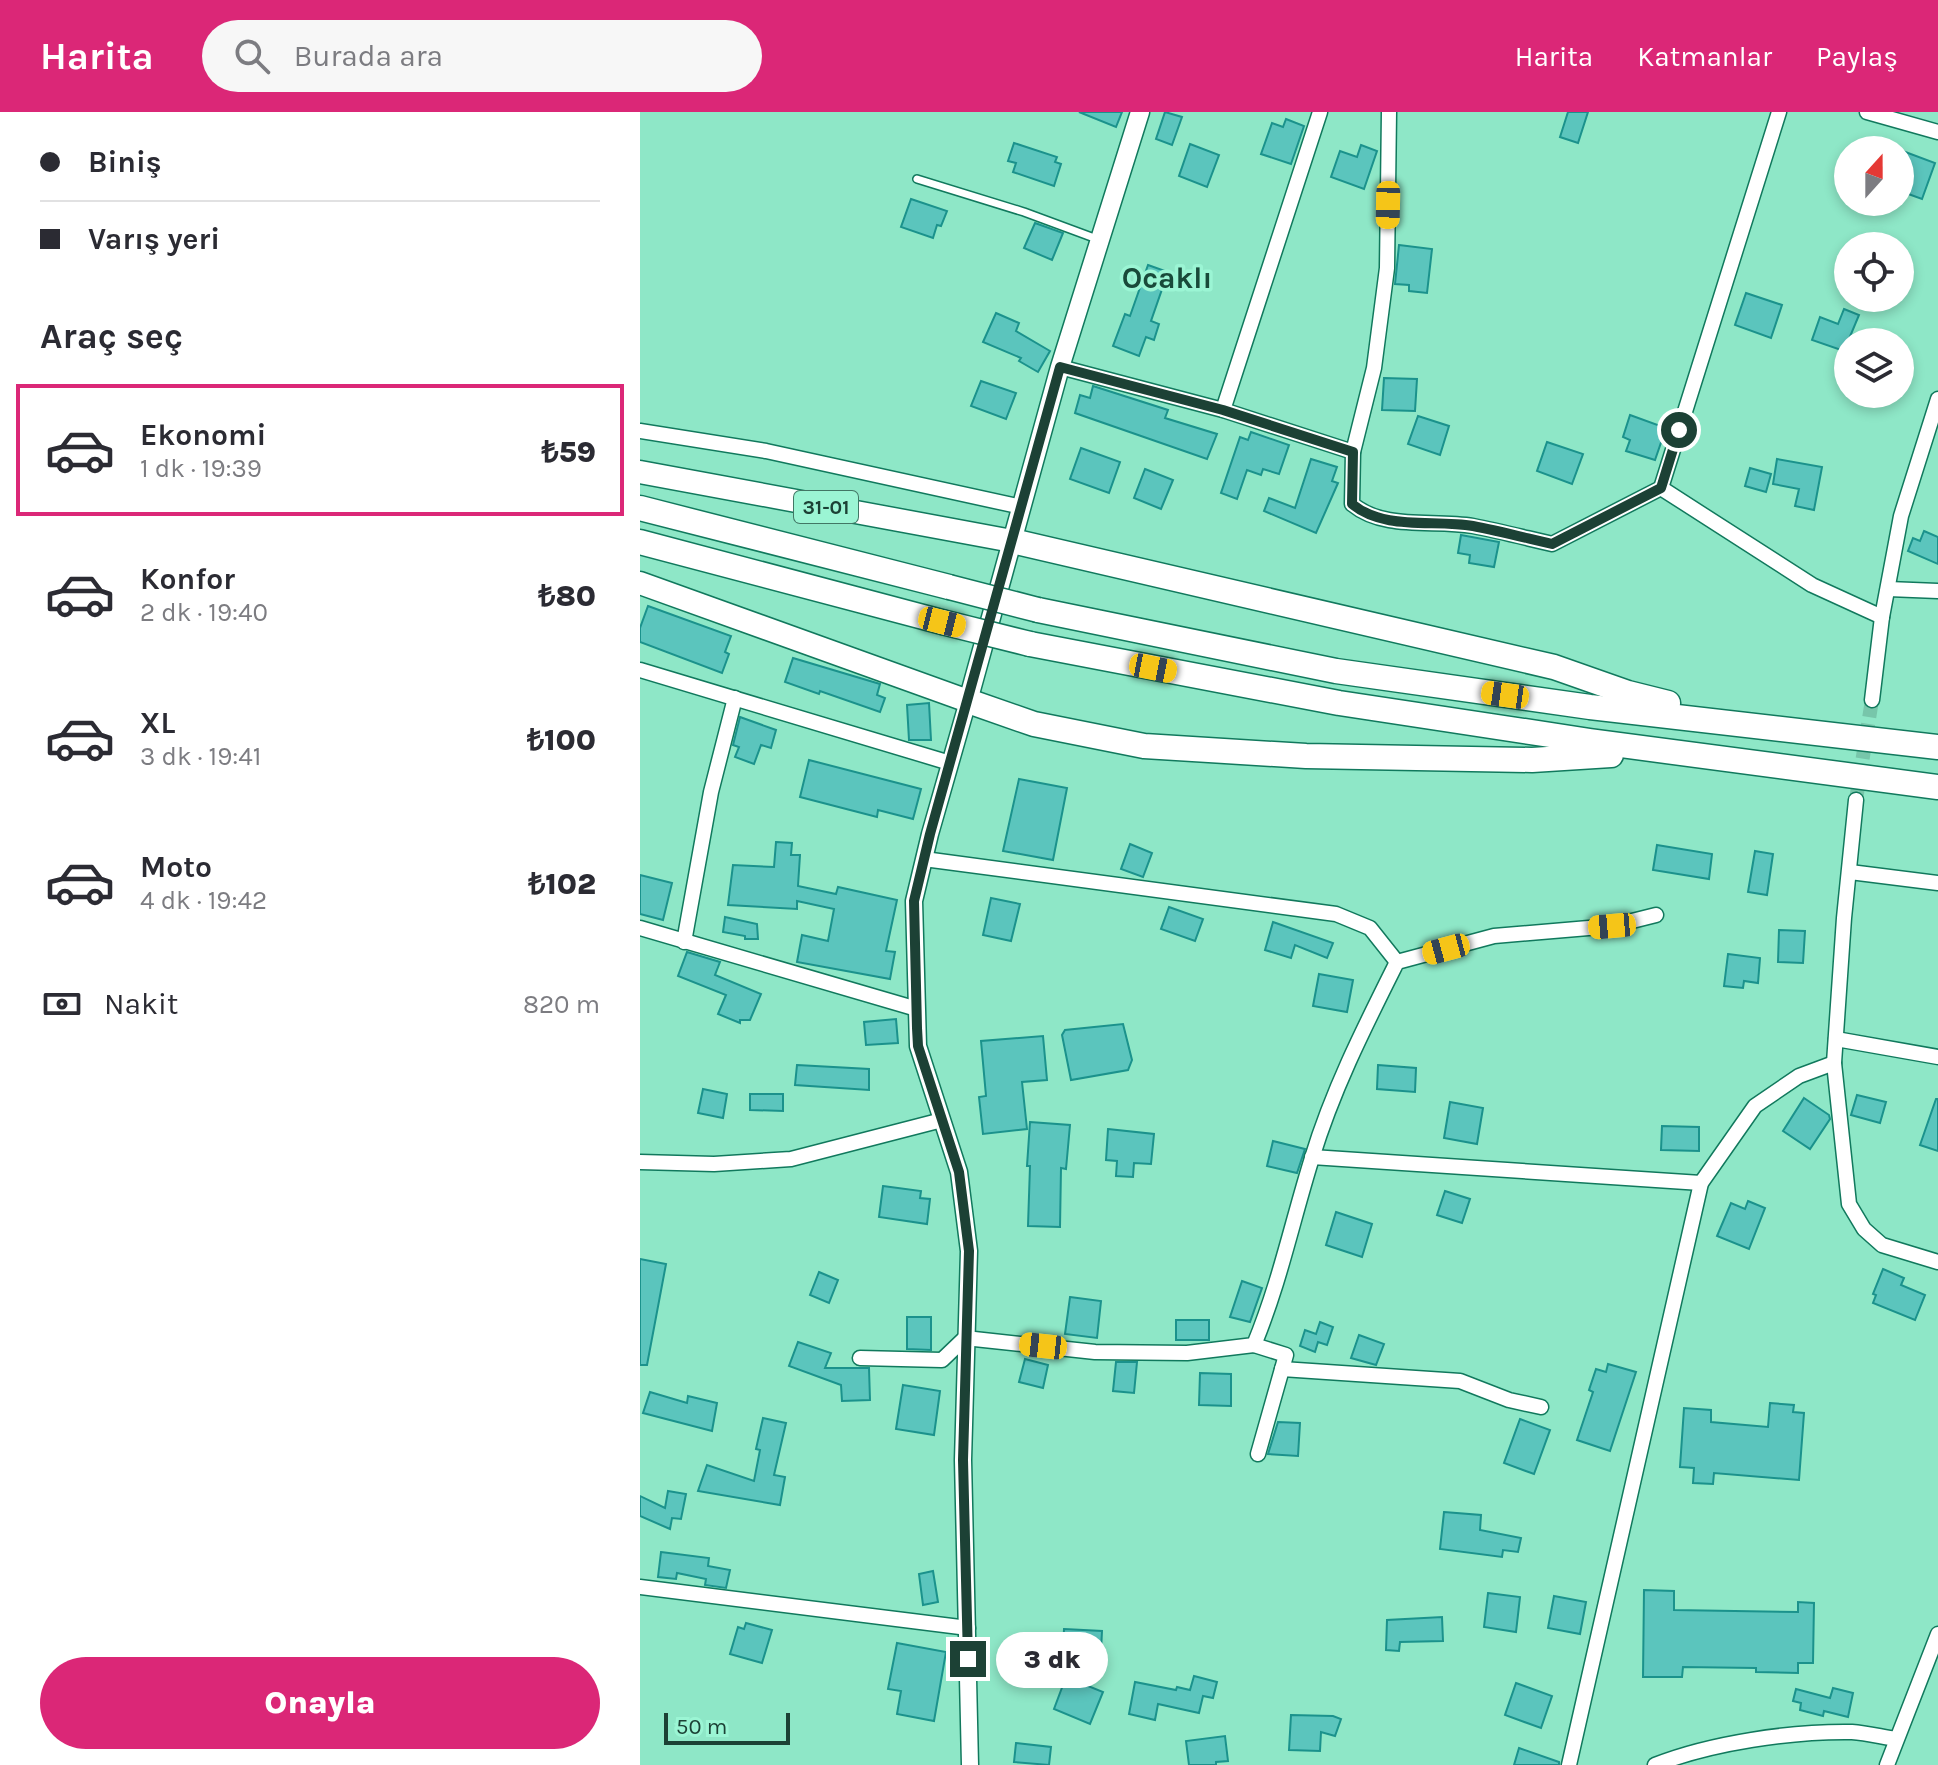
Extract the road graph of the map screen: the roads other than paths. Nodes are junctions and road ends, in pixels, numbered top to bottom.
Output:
1 (1140, 112) edge
2 (1320, 112) edge
3 (1389, 112) edge
4 (1779, 112) edge
5 (1867, 112) edge
6 (1938, 132) edge
7 (917, 179) dead end
8 (1099, 240) junction
9 (1060, 367) junction
10 (1938, 399) edge
11 (1223, 410) junction
12 (640, 431) edge
13 (1353, 452) junction
14 (640, 472) edge
15 (1661, 488) junction
16 (1022, 507) junction
17 (640, 508) edge
18 (1012, 541) junction
19 (640, 542) edge
20 (640, 583) edge
21 (1888, 589) junction
22 (1938, 591) edge
23 (1882, 617) junction
24 (640, 670) edge
25 (735, 698) junction
26 (1872, 700) tunnel mouth
27 (968, 701) junction
28 (1763, 728) junction
29 (1938, 747) edge
30 (950, 763) junction
31 (1765, 764) junction
32 (1938, 787) edge
33 (1856, 800) tunnel mouth
34 (924, 859) junction
35 (1850, 872) junction
36 (1938, 883) edge
37 (1656, 915) dead end
38 (640, 928) edge
39 (684, 942) junction
40 (1397, 962) junction
41 (917, 1009) junction
42 (1836, 1039) junction
43 (1938, 1057) edge
44 (1834, 1063) junction
45 (942, 1120) junction
46 (1312, 1157) junction
47 (640, 1162) edge
48 (1701, 1183) junction
49 (1938, 1262) edge
50 (967, 1338) junction
51 (1254, 1345) junction
52 (860, 1358) dead end
53 (1282, 1369) junction
54 (1541, 1407) dead end
55 (1258, 1454) dead end
56 (640, 1587) edge
57 (968, 1628) junction
58 (1938, 1634) edge
59 (1896, 1739) junction
60 (970, 1765) edge
61 (1569, 1765) edge
62 (1655, 1765) edge
63 (1887, 1765) edge

1 - 8 main road
2 - 11 street
3 - 13 street
4 - 15 street
5 - 6 street
7 - 8 lane
8 - 9 main road
9 - 11 street
9 - 16 main road
10 - 21 street
11 - 13 street
12 - 16 street
13 - 15 street
14 - 18 highway, 31-01
15 - 23 street
16 - 18 main road
17 - 28 highway, bridge
18 - 27 main road
18 - 28 highway
19 - 31 highway, bridge
20 - 27 highway
21 - 22 street
21 - 23 street
23 - 26 street
24 - 25 street
25 - 30 street
25 - 39 street
27 - 30 street
27 - 31 highway
28 - 29 highway
30 - 34 street
31 - 32 highway
33 - 35 street
34 - 40 street
34 - 41 street
35 - 36 street
35 - 42 street
37 - 40 street
38 - 39 street
39 - 41 street
40 - 46 street
41 - 45 street
42 - 43 street
42 - 44 street
44 - 48 street
44 - 49 street
45 - 47 street
45 - 50 street
46 - 48 street
46 - 51 street
48 - 61 street
50 - 51 street
50 - 52 street
50 - 57 street
51 - 53 street
53 - 54 street
53 - 55 street
56 - 57 street
57 - 60 street
58 - 59 street
59 - 62 street
59 - 63 street

